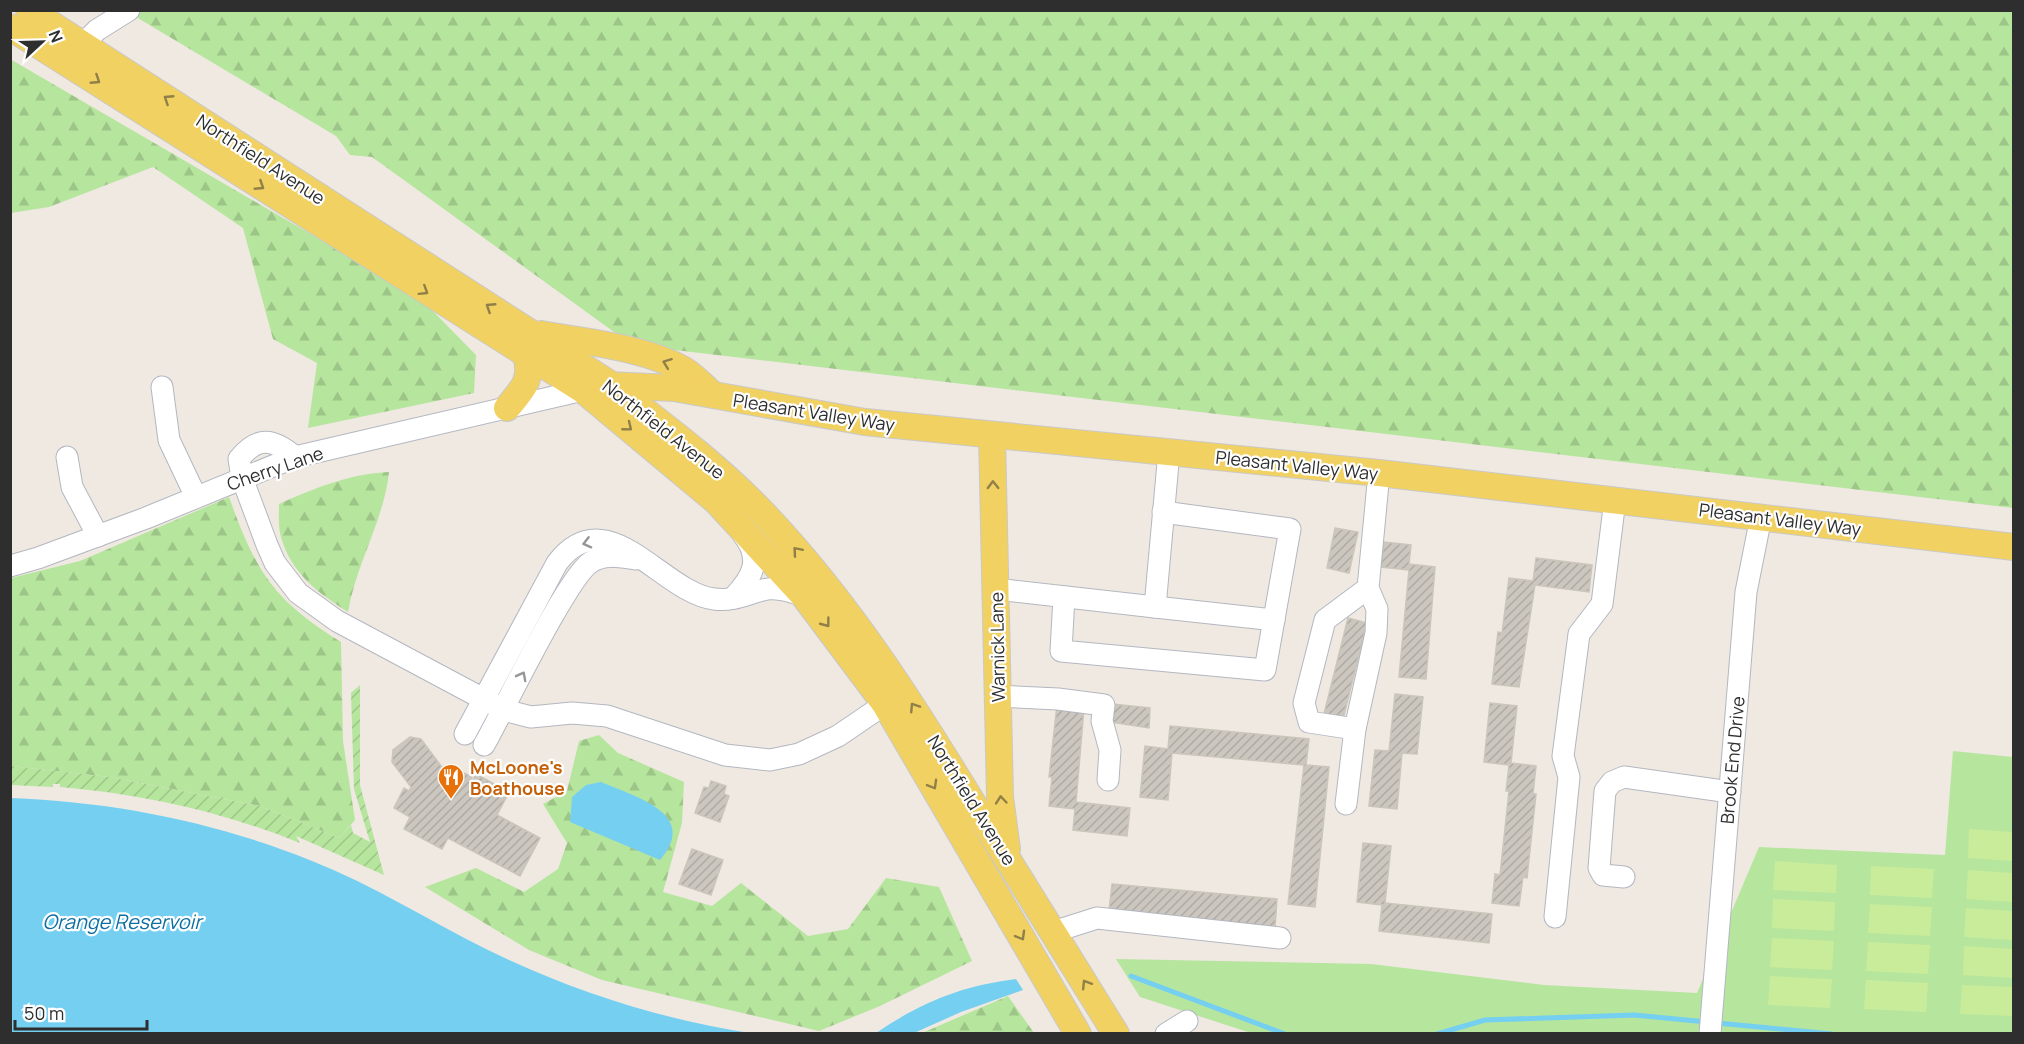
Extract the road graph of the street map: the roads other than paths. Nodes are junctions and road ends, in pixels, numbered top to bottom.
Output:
1 (29, 10) edge
2 (129, 10) edge
3 (10, 27) edge
4 (83, 44) junction
5 (527, 343) junction
6 (610, 384) junction
7 (162, 387) dead end
8 (583, 390) junction
9 (714, 396) junction
10 (507, 408) junction
11 (992, 436) junction
12 (1168, 452) junction
13 (67, 457) dead end
14 (1378, 472) junction
15 (242, 478) junction
16 (196, 497) junction
17 (1615, 500) junction
18 (716, 501) junction
19 (1163, 512) junction
20 (1761, 517) junction
21 (98, 536) junction
22 (2013, 547) edge
23 (640, 559) junction
24 (10, 566) edge
25 (1368, 588) junction
26 (996, 589) junction
27 (804, 596) junction
28 (1064, 597) junction
29 (733, 598) junction
30 (1155, 607) junction
31 (1274, 620) junction
32 (998, 696) junction
33 (484, 699) junction
34 (885, 704) junction
35 (504, 710) junction
36 (1355, 729) junction
37 (465, 734) dead end
38 (484, 745) dead end
39 (1108, 780) dead end
40 (1730, 792) junction
41 (1346, 804) dead end
42 (978, 811) junction
43 (956, 824) junction
44 (1008, 858) junction
45 (1624, 877) dead end
46 (1555, 917) dead end
47 (1053, 932) junction
48 (1280, 938) dead end
49 (1187, 1020) dead end
50 (1078, 1034) edge
51 (1116, 1034) edge
52 (1166, 1034) edge
53 (1710, 1034) edge

1 - 4 main road, Northfield Avenue
2 - 4 street
3 -> 5 main road, Northfield Avenue
5 -> 4 main road, Northfield Avenue
5 - 6 main road, Northfield Avenue
5 - 8 main road, Northfield Avenue
9 -> 5 main road
5 - 10 main road
6 - 8 main road, Pleasant Valley Way
6 - 9 main road, Pleasant Valley Way
42 -> 6 main road, Northfield Avenue
7 - 16 street
8 - 10 street, Cherry Lane
8 -> 18 main road, Northfield Avenue
9 - 11 main road, Pleasant Valley Way
10 - 15 street, Cherry Lane
11 - 12 main road, Pleasant Valley Way
26 -> 11 main road, Warnick Lane
12 - 14 main road, Pleasant Valley Way
12 - 19 street
13 - 21 street
14 - 17 main road, Pleasant Valley Way
14 - 25 street
15 - 16 street, Cherry Lane
15 - 33 street
16 - 21 street, Cherry Lane
17 - 20 main road, Pleasant Valley Way
17 - 46 street
18 - 27 main road, Northfield Avenue
18 - 29 street
19 - 30 street
19 - 31 street
20 - 22 main road, Pleasant Valley Way
20 - 40 street, Brook End Drive
21 - 24 street, Cherry Lane
23 - 29 street
23 -> 33 street
35 -> 23 street
25 - 36 street
25 - 36 street
26 - 28 street
26 - 32 main road, Warnick Lane
27 - 29 street
27 -> 34 main road, Northfield Avenue
28 - 30 street
28 - 31 street
30 - 31 street
32 - 39 street
44 -> 32 main road, Warnick Lane
33 - 35 street
33 - 37 street
34 - 35 street
34 -> 43 main road, Northfield Avenue
35 - 38 street
36 - 41 street
40 - 45 street
40 - 53 street, Brook End Drive
42 - 43 main road
42 - 44 main road, Northfield Avenue
43 -> 50 main road, Northfield Avenue
44 - 47 main road, Northfield Avenue
47 - 48 street
51 -> 47 main road, Northfield Avenue
49 - 52 street

